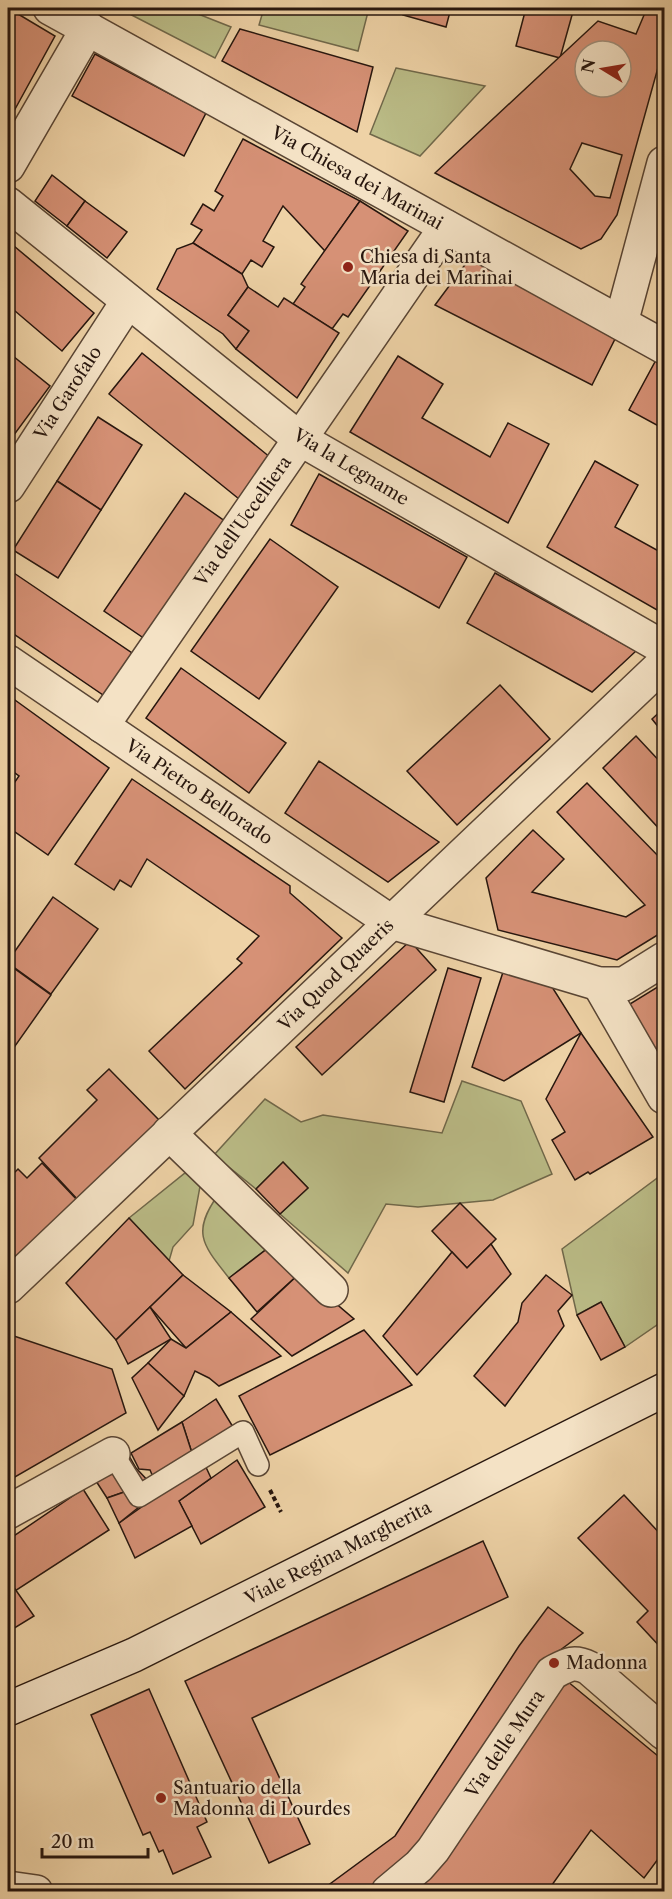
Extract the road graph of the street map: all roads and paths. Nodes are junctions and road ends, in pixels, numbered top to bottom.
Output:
1 (50, 8) edge
2 (88, 28) junction
3 (664, 163) edge
4 (8, 166) edge
5 (8, 204) edge
6 (446, 227) junction
7 (128, 301) junction
8 (621, 323) junction
9 (664, 347) edge
10 (300, 439) junction
11 (8, 486) edge
12 (664, 648) edge
13 (8, 662) edge
14 (664, 663) edge
15 (102, 726) junction
16 (391, 922) junction
17 (664, 959) edge
18 (599, 984) junction
19 (664, 1097) edge
20 (169, 1133) junction
21 (8, 1287) edge
22 (331, 1290) dead end
23 (664, 1390) edge
24 (113, 1454) joint
25 (258, 1466) dead end
26 (8, 1512) edge
27 (8, 1709) edge
28 (664, 1733) edge
29 (8, 1888) edge
30 (36, 1892) edge
31 (388, 1892) edge

1 - 2 street, Via Chiesa dei Marinai
2 - 4 street
2 - 6 street, Via Chiesa dei Marinai
3 - 8 street
5 - 7 street, Via la Legname
6 - 8 street, Via Chiesa dei Marinai
6 - 10 street, Via dell'Uccelliera
7 - 10 street, Via la Legname
7 - 11 street, Via Garofalo
8 - 9 street, Via Chiesa dei Marinai
10 - 12 street, Via la Legname
10 - 15 street, Via dell'Uccelliera
13 - 15 street, Via Pietro Bellorado
14 - 16 street, Via Quod Quaeris
15 - 16 street, Via Pietro Bellorado
16 - 18 street, Via Pietro Bellorado
16 - 20 street, Via Quod Quaeris
17 - 18 street
18 - 19 street
20 - 21 street, Via Quod Quaeris
20 - 22 street
23 - 27 street, Viale Regina Margherita
24 - 25 lane
24 - 26 street
28 - 31 street, Via delle Mura
29 - 30 street

